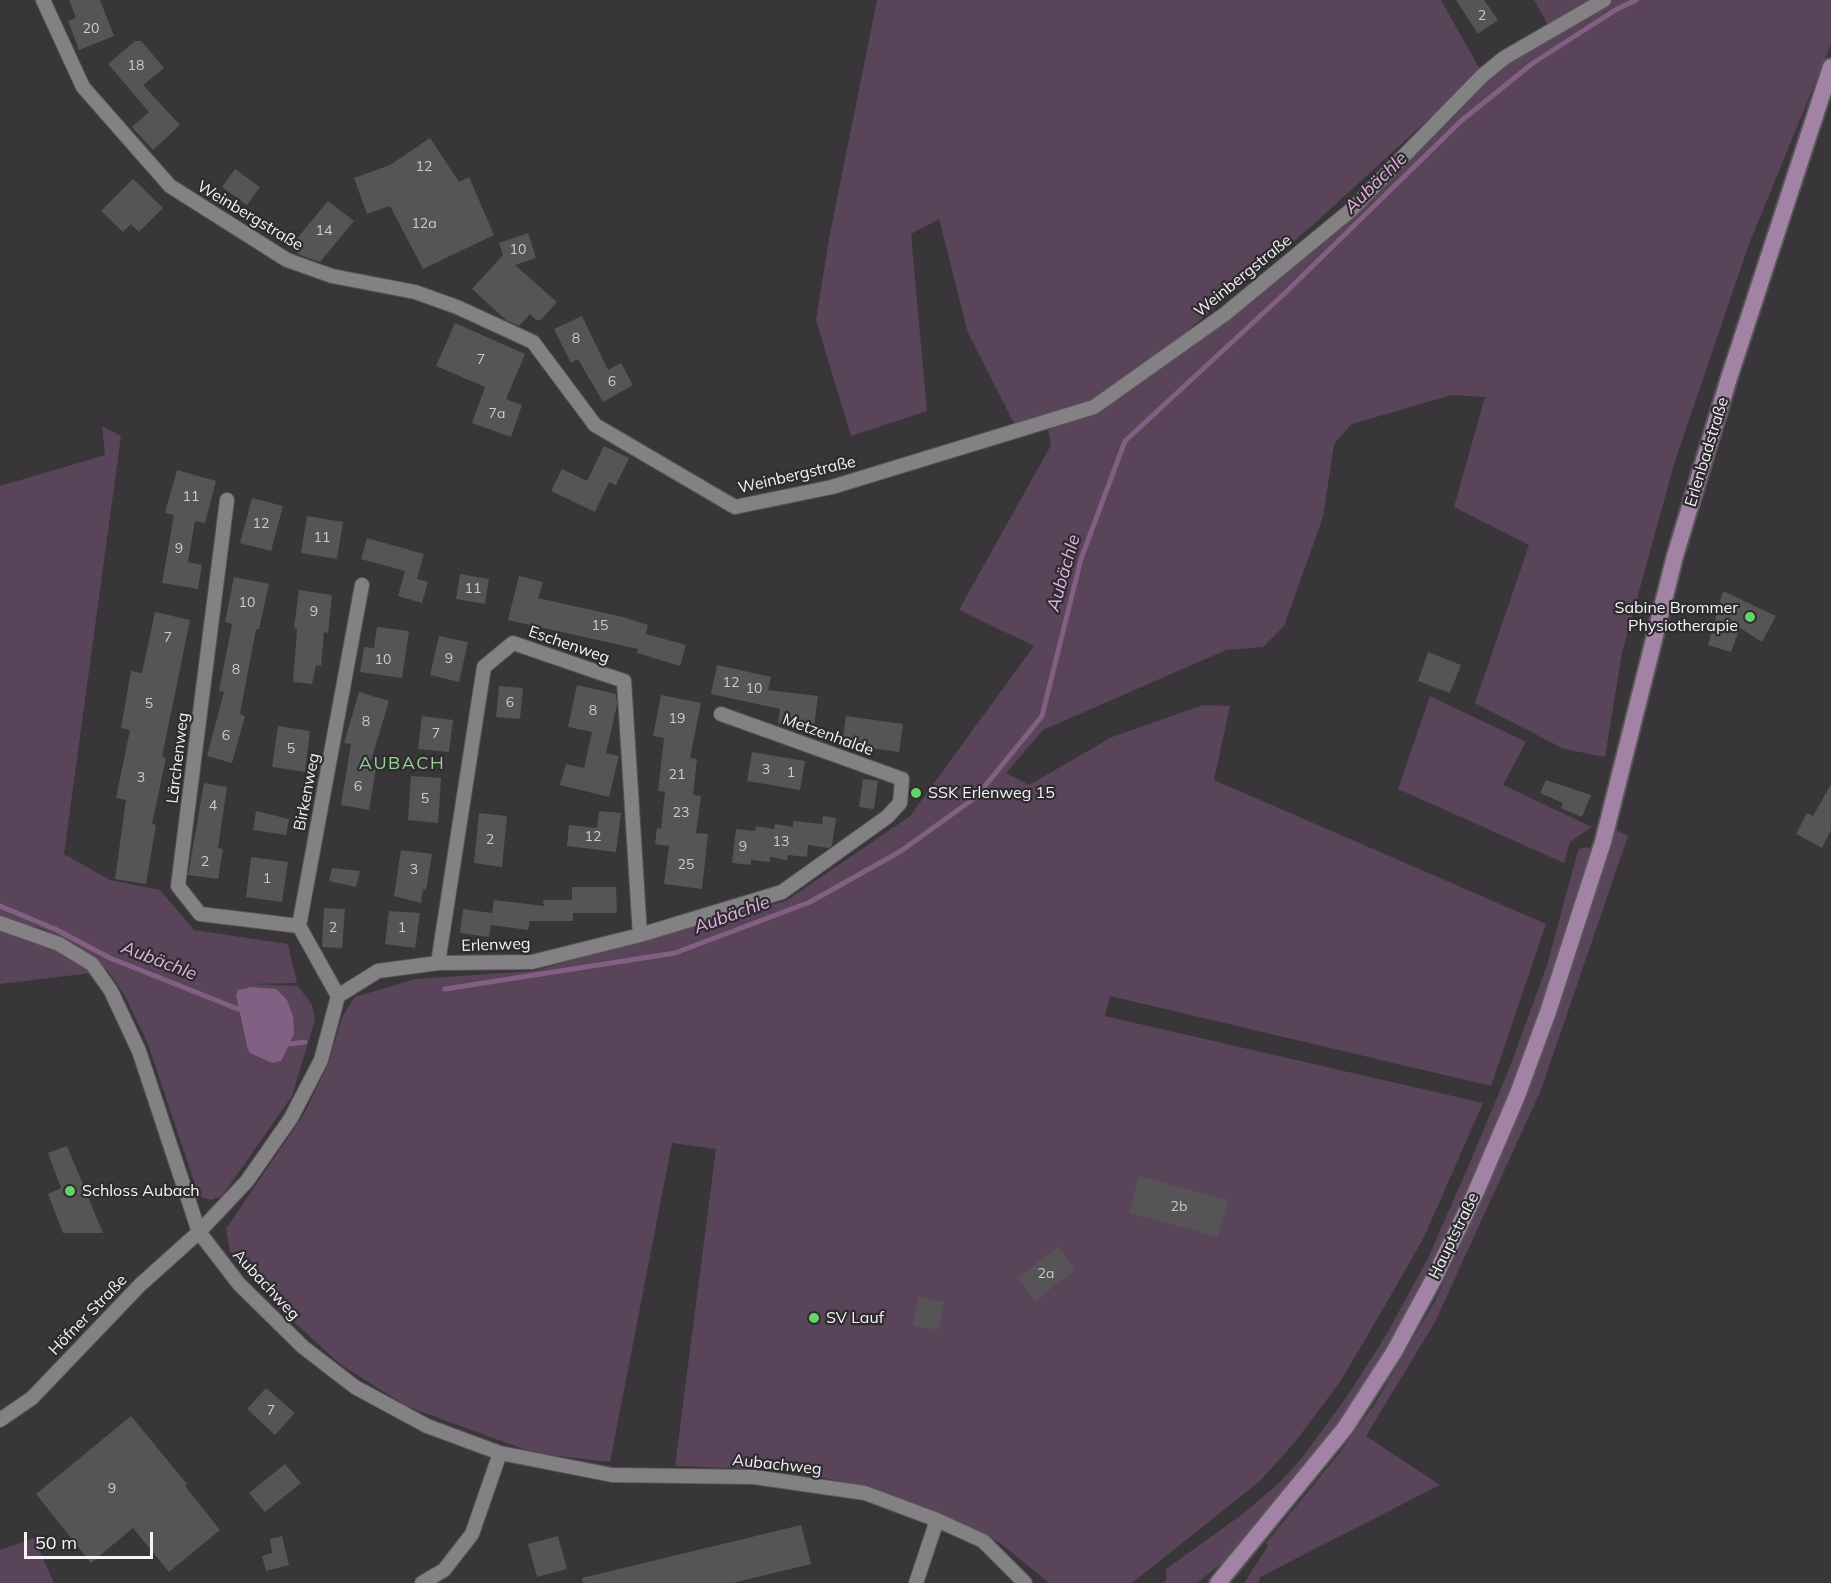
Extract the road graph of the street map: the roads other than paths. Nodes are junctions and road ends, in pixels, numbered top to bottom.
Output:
1 (43, 0) edge
2 (1604, 0) edge
3 (1831, 67) edge
4 (227, 500) dead end
5 (362, 585) dead end
6 (721, 714) dead end
7 (900, 802) joint
8 (1603, 842) joint
9 (0, 923) edge
10 (299, 926) junction
11 (640, 935) junction
12 (438, 963) junction
13 (339, 996) junction
14 (199, 1232) junction
15 (0, 1420) edge
16 (500, 1453) junction
17 (937, 1520) junction
18 (422, 1583) edge
19 (916, 1583) edge
20 (1025, 1583) edge
21 (1218, 1583) edge

1 - 2 street, Weinbergstraße
3 - 8 main road, Erlenbadstraße
4 - 10 street, Lärchenweg
5 - 10 street, Birkenweg
6 - 7 street, Metzenhalde
7 - 11 street, Erlenweg
8 - 21 main road, Hauptstraße
9 - 14 street, Aubachweg
10 - 13 street
11 - 12 street, Erlenweg
11 - 12 street, Eschenweg
12 - 13 street, Erlenweg
13 - 14 street
14 - 15 street, Höfner Straße
14 - 16 street, Aubachweg
16 - 17 street, Aubachweg
16 - 18 street
17 - 19 street
17 - 20 street, Aubachweg

